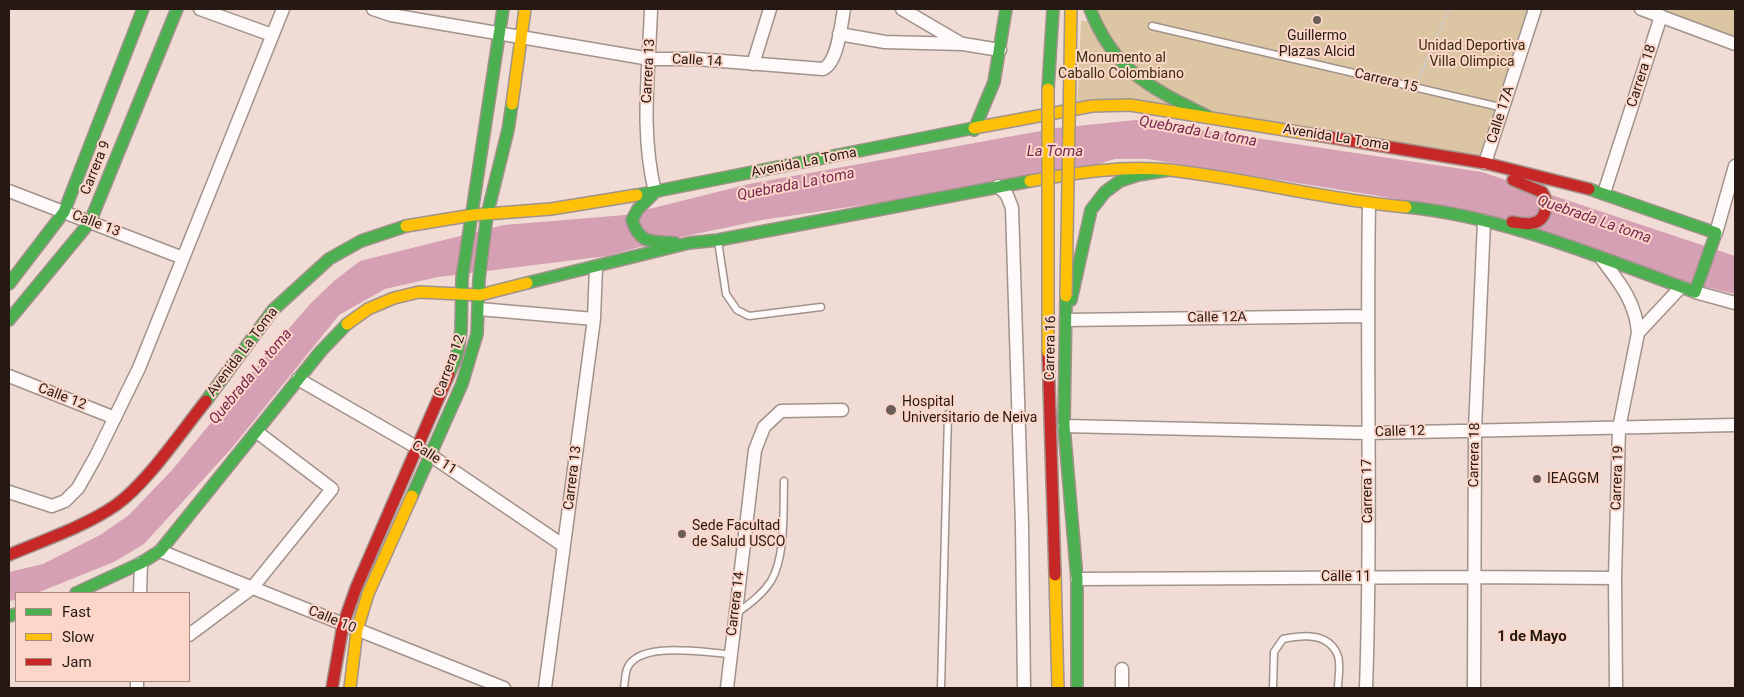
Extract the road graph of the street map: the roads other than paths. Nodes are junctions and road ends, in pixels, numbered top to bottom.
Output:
1 (143, 9) edge
2 (177, 9) edge
3 (200, 9) edge
4 (283, 9) edge
5 (373, 9) edge
6 (503, 9) edge
7 (525, 9) edge
8 (651, 9) edge
9 (770, 9) edge
10 (844, 9) edge
11 (902, 9) edge
12 (1006, 9) edge
13 (1053, 9) edge
14 (1070, 9) edge
15 (1090, 9) edge
16 (1535, 9) edge
17 (1641, 9) edge
18 (1661, 16) junction
19 (1152, 26) dead end
20 (500, 34) junction
21 (839, 34) junction
22 (272, 35) junction
23 (521, 39) junction
24 (963, 44) junction
25 (1735, 44) edge
26 (1000, 50) junction
27 (650, 59) junction
28 (753, 64) junction
29 (1504, 108) junction
30 (1207, 116) junction
31 (974, 130) junction
32 (1456, 160) junction
33 (1485, 163) junction
34 (1735, 166) edge
35 (1169, 170) junction
36 (998, 186) junction
37 (9, 191) edge
38 (655, 192) junction
39 (1604, 193) junction
40 (1369, 204) junction
41 (1437, 210) junction
42 (64, 212) junction
43 (472, 218) junction
44 (487, 218) junction
45 (1484, 221) junction
46 (90, 222) junction
47 (1714, 238) junction
48 (718, 240) junction
49 (689, 243) junction
50 (1601, 257) junction
51 (183, 258) junction
52 (596, 267) junction
53 (11, 279) edge
54 (1680, 287) junction
55 (1696, 289) junction
56 (461, 295) junction
57 (480, 295) junction
58 (1735, 303) edge
59 (820, 307) dead end
60 (480, 309) junction
61 (1367, 316) junction
62 (1066, 318) junction
63 (594, 319) junction
64 (9, 320) edge
65 (1638, 333) junction
66 (9, 376) edge
67 (298, 380) junction
68 (842, 410) dead end
69 (948, 414) dead end
70 (115, 418) junction
71 (1735, 425) edge
72 (1064, 426) junction
73 (1619, 428) junction
74 (1475, 429) junction
75 (257, 432) junction
76 (1367, 433) junction
77 (418, 448) junction
78 (430, 455) junction
79 (784, 480) dead end
80 (9, 492) edge
81 (564, 546) junction
82 (160, 551) junction
83 (9, 555) edge
84 (142, 563) junction
85 (1370, 577) junction
86 (1473, 577) junction
87 (1615, 578) junction
88 (1077, 580) junction
89 (252, 588) junction
90 (78, 592) edge
91 (140, 592) edge
92 (734, 616) junction
93 (343, 625) junction
94 (357, 630) junction
95 (190, 634) edge
96 (730, 654) junction
97 (1122, 668) dead end
98 (332, 688) edge
99 (350, 688) edge
100 (504, 688) edge
101 (546, 688) edge
102 (624, 688) edge
103 (727, 688) edge
104 (941, 688) edge
105 (1024, 688) edge
106 (1058, 688) edge
107 (1077, 688) edge
108 (1122, 688) edge
109 (1273, 688) edge
110 (1338, 688) edge
111 (1366, 688) edge
112 (1474, 688) edge
113 (1616, 688) edge

1 - 42 main road, Carrera 9
2 - 46 main road, Carrera 9
3 - 22 street
4 - 22 street
5 - 20 street, Calle 14
6 - 20 main road, Carrera 12
7 - 23 main road, Carrera 12
8 - 27 street, Carrera 13
9 - 28 street
10 - 21 street
11 - 24 street
12 - 26 main road
13 - 106 main road, Carrera 16, bridge
14 - 62 main road, Carrera 16, bridge
15 - 30 main road
16 - 29 street, Calle 17A
17 - 18 street
18 - 25 street
18 - 39 street, Carrera 18
19 - 29 lane, Carrera 15
20 - 23 street, Calle 14
20 - 43 main road, Carrera 12
21 - 24 street
21 - 28 street, Calle 14
22 - 51 street
23 - 27 street, Calle 14
23 - 44 main road, Carrera 12
24 - 26 street
26 - 31 main road
27 - 28 street, Calle 14
27 - 38 street, Carrera 13
29 - 33 street, Calle 17A
30 - 31 main road, Avenida La Toma
30 - 32 main road, Avenida La Toma
31 - 38 main road, Avenida La Toma
32 - 33 main road, Avenida La Toma
32 - 41 main road
33 - 39 main road, Avenida La Toma
34 - 47 street
35 - 36 main road
35 - 40 main road
35 - 62 main road
36 - 48 main road
36 - 105 street
37 - 42 street, Calle 13
38 - 44 main road, Avenida La Toma
38 - 49 main road
39 - 47 main road, Avenida La Toma
40 - 41 main road
40 - 61 street, Carrera 17
41 - 45 main road
42 - 46 street, Calle 13
42 - 53 main road, Carrera 9
43 - 44 main road, Avenida La Toma
43 - 56 main road, Carrera 12
43 - 83 main road, Avenida La Toma
44 - 57 main road, Carrera 12
45 - 50 main road
45 - 74 street, Carrera 18
46 - 51 street, Calle 13
46 - 64 main road, Carrera 9
47 - 55 main road
48 - 49 main road
48 - 59 lane
49 - 52 main road
50 - 54 main road
50 - 65 street
51 - 70 street
52 - 57 main road
52 - 63 street, Carrera 13
54 - 55 main road
54 - 65 street
55 - 58 street
56 - 57 main road
56 - 67 main road
56 - 77 main road, Carrera 12
57 - 60 main road, Carrera 12
60 - 63 street
60 - 78 main road, Carrera 12
61 - 62 street, Calle 12A
61 - 76 street, Carrera 17
62 - 72 main road, Carrera 16
63 - 81 street, Carrera 13
65 - 73 street, Carrera 19
66 - 70 street, Calle 12
67 - 75 main road
67 - 77 street, Calle 11
68 - 92 street, Carrera 14
69 - 104 lane
70 - 80 street
71 - 73 street, Calle 12
72 - 76 street, Calle 12
72 - 88 main road, Carrera 16
73 - 74 street, Calle 12
73 - 87 street, Carrera 19
74 - 76 street, Calle 12
74 - 86 street, Carrera 18
75 - 82 main road
75 - 89 street
76 - 85 street, Carrera 17
77 - 78 street, Calle 11
77 - 93 main road, Carrera 12
78 - 81 street, Calle 11
78 - 94 main road, Carrera 12
79 - 92 lane
81 - 101 street, Carrera 13
82 - 84 main road
82 - 89 street, Calle 10
84 - 90 main road
84 - 91 street
85 - 86 street, Calle 11
85 - 88 street, Calle 11
85 - 111 street, Carrera 17
86 - 87 street, Calle 11
86 - 112 street, Carrera 18
87 - 113 street, Carrera 19
88 - 107 main road, Carrera 16
89 - 93 street, Calle 10
89 - 95 street
92 - 96 street, Carrera 14
93 - 94 street, Calle 10
93 - 98 main road, Carrera 12
94 - 99 main road, Carrera 12
94 - 100 street, Calle 10
96 - 102 lane
96 - 103 street, Carrera 14
97 - 108 street
109 - 110 lane

